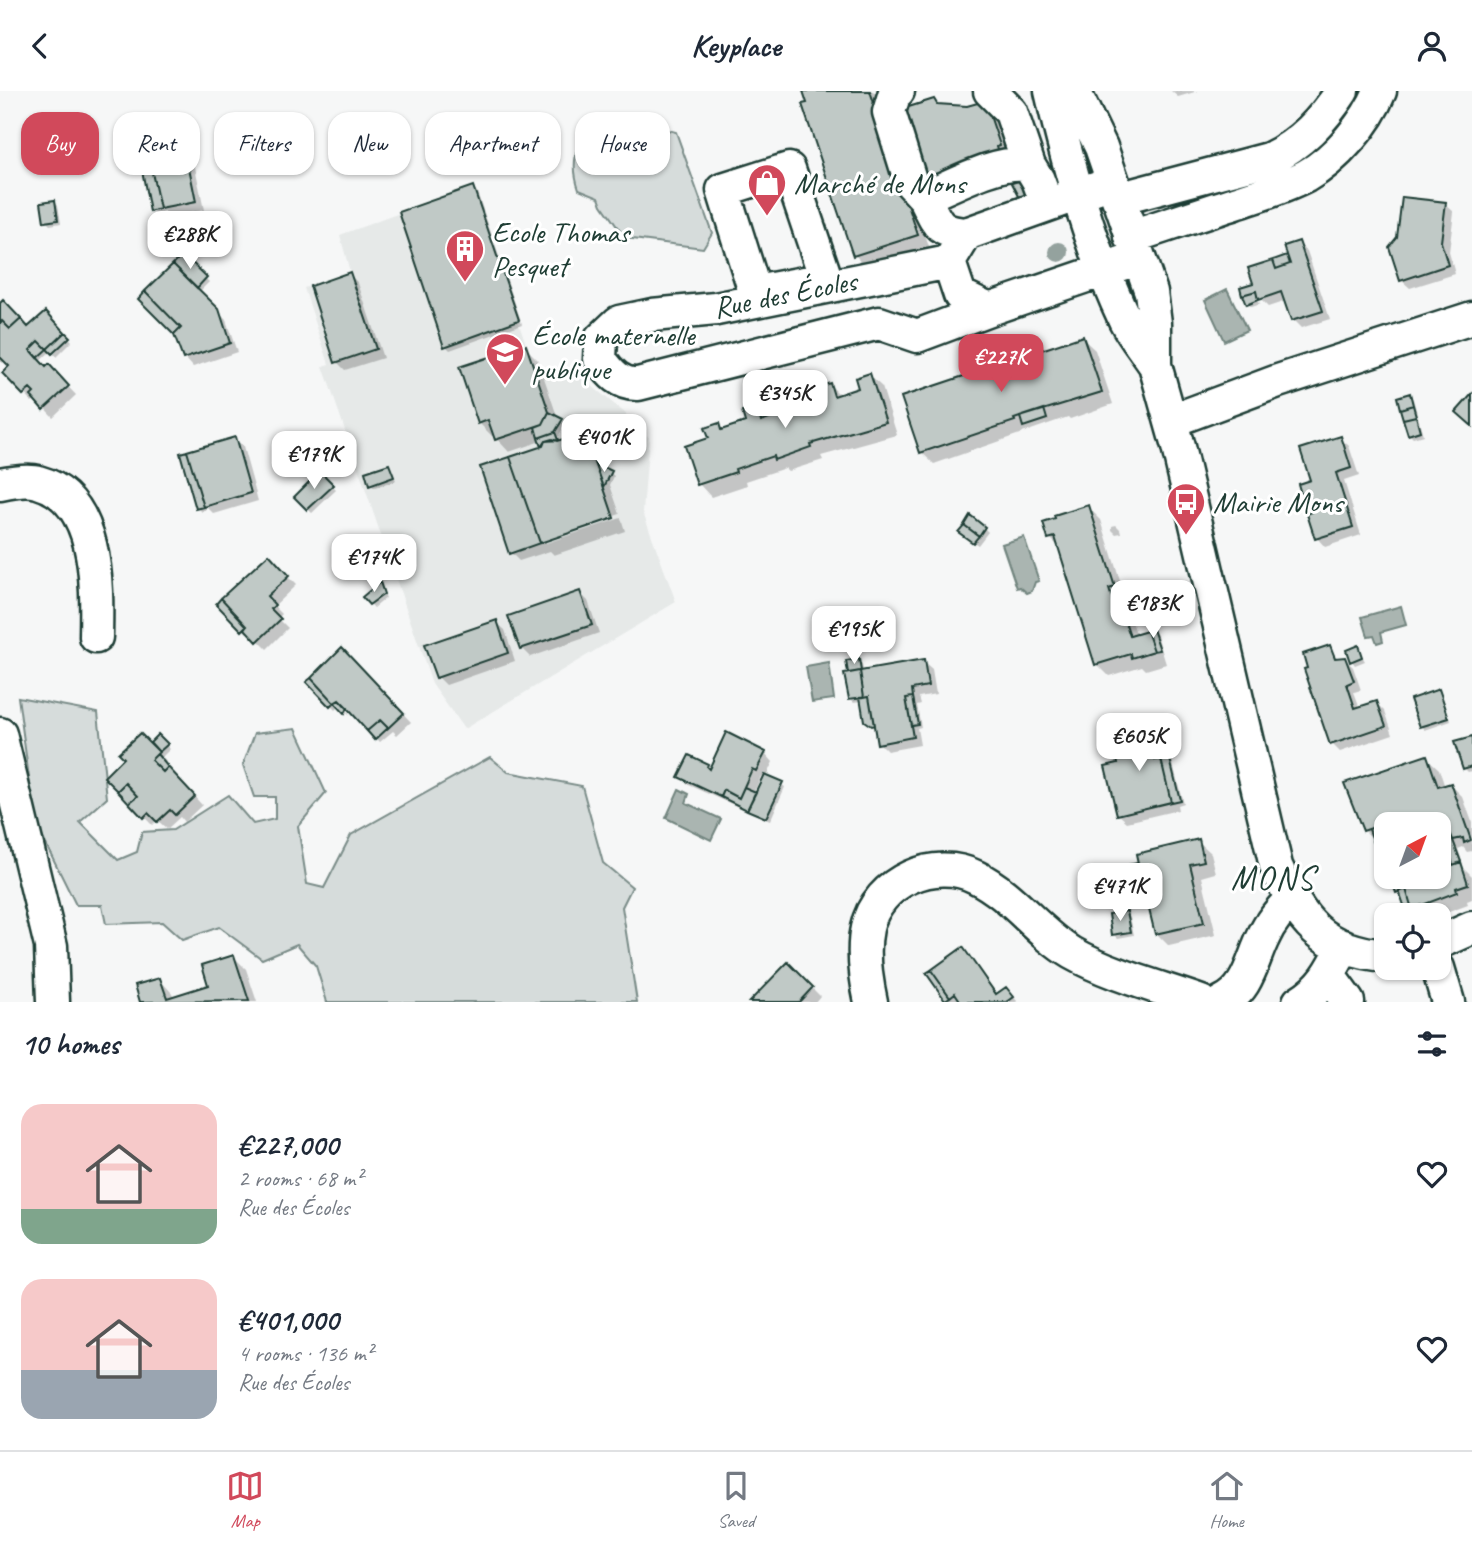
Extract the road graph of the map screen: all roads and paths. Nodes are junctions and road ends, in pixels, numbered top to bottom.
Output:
1 (898, 91) edge
2 (990, 91) edge
3 (1051, 91) edge
4 (1074, 91) edge
5 (1342, 91) edge
6 (1380, 91) edge
7 (1280, 153) junction
8 (1029, 165) junction
9 (1292, 182) junction
10 (1115, 191) junction
11 (924, 197) junction
12 (1061, 199) junction
13 (966, 234) junction
14 (1135, 248) junction
15 (949, 262) junction
16 (1094, 275) junction
17 (989, 309) junction
18 (1472, 318) edge
19 (1155, 365) junction
20 (1171, 421) junction
21 (0, 484) edge
22 (96, 637) dead end
23 (0, 734) edge
24 (11, 826) edge
25 (1291, 899) junction
26 (1472, 928) edge
27 (1451, 937) edge
28 (1344, 946) junction
29 (1374, 954) edge
30 (1329, 976) junction
31 (1441, 980) edge
32 (53, 1002) edge
33 (871, 1002) edge
34 (1201, 1002) edge
35 (1223, 1002) edge
36 (1299, 1002) edge
37 (1348, 1002) edge
38 (1448, 1002) edge

1 - 11 street
2 - 8 street
3 - 12 street
4 - 10 street
5 - 7 street
6 - 9 street, Rue des Écoles
7 - 9 street
7 - 10 street
8 - 11 street
8 - 12 street
9 - 14 street, Rue des Écoles
10 - 12 street
10 - 14 street
11 - 13 street
12 - 13 street
12 - 16 street
13 - 15 street
14 - 16 street, Rue des Écoles
14 - 19 street
15 - 17 street
15 - 17 street, Rue des Écoles
16 - 17 street, Rue des Écoles
16 - 19 street
18 - 20 street
19 - 20 street
20 - 25 street
21 - 22 street
23 - 24 street
24 - 32 street
25 - 28 street
25 - 35 street
26 - 27 street
28 - 29 street
28 - 30 street
30 - 36 street
30 - 37 street
31 - 38 street
33 - 34 street

